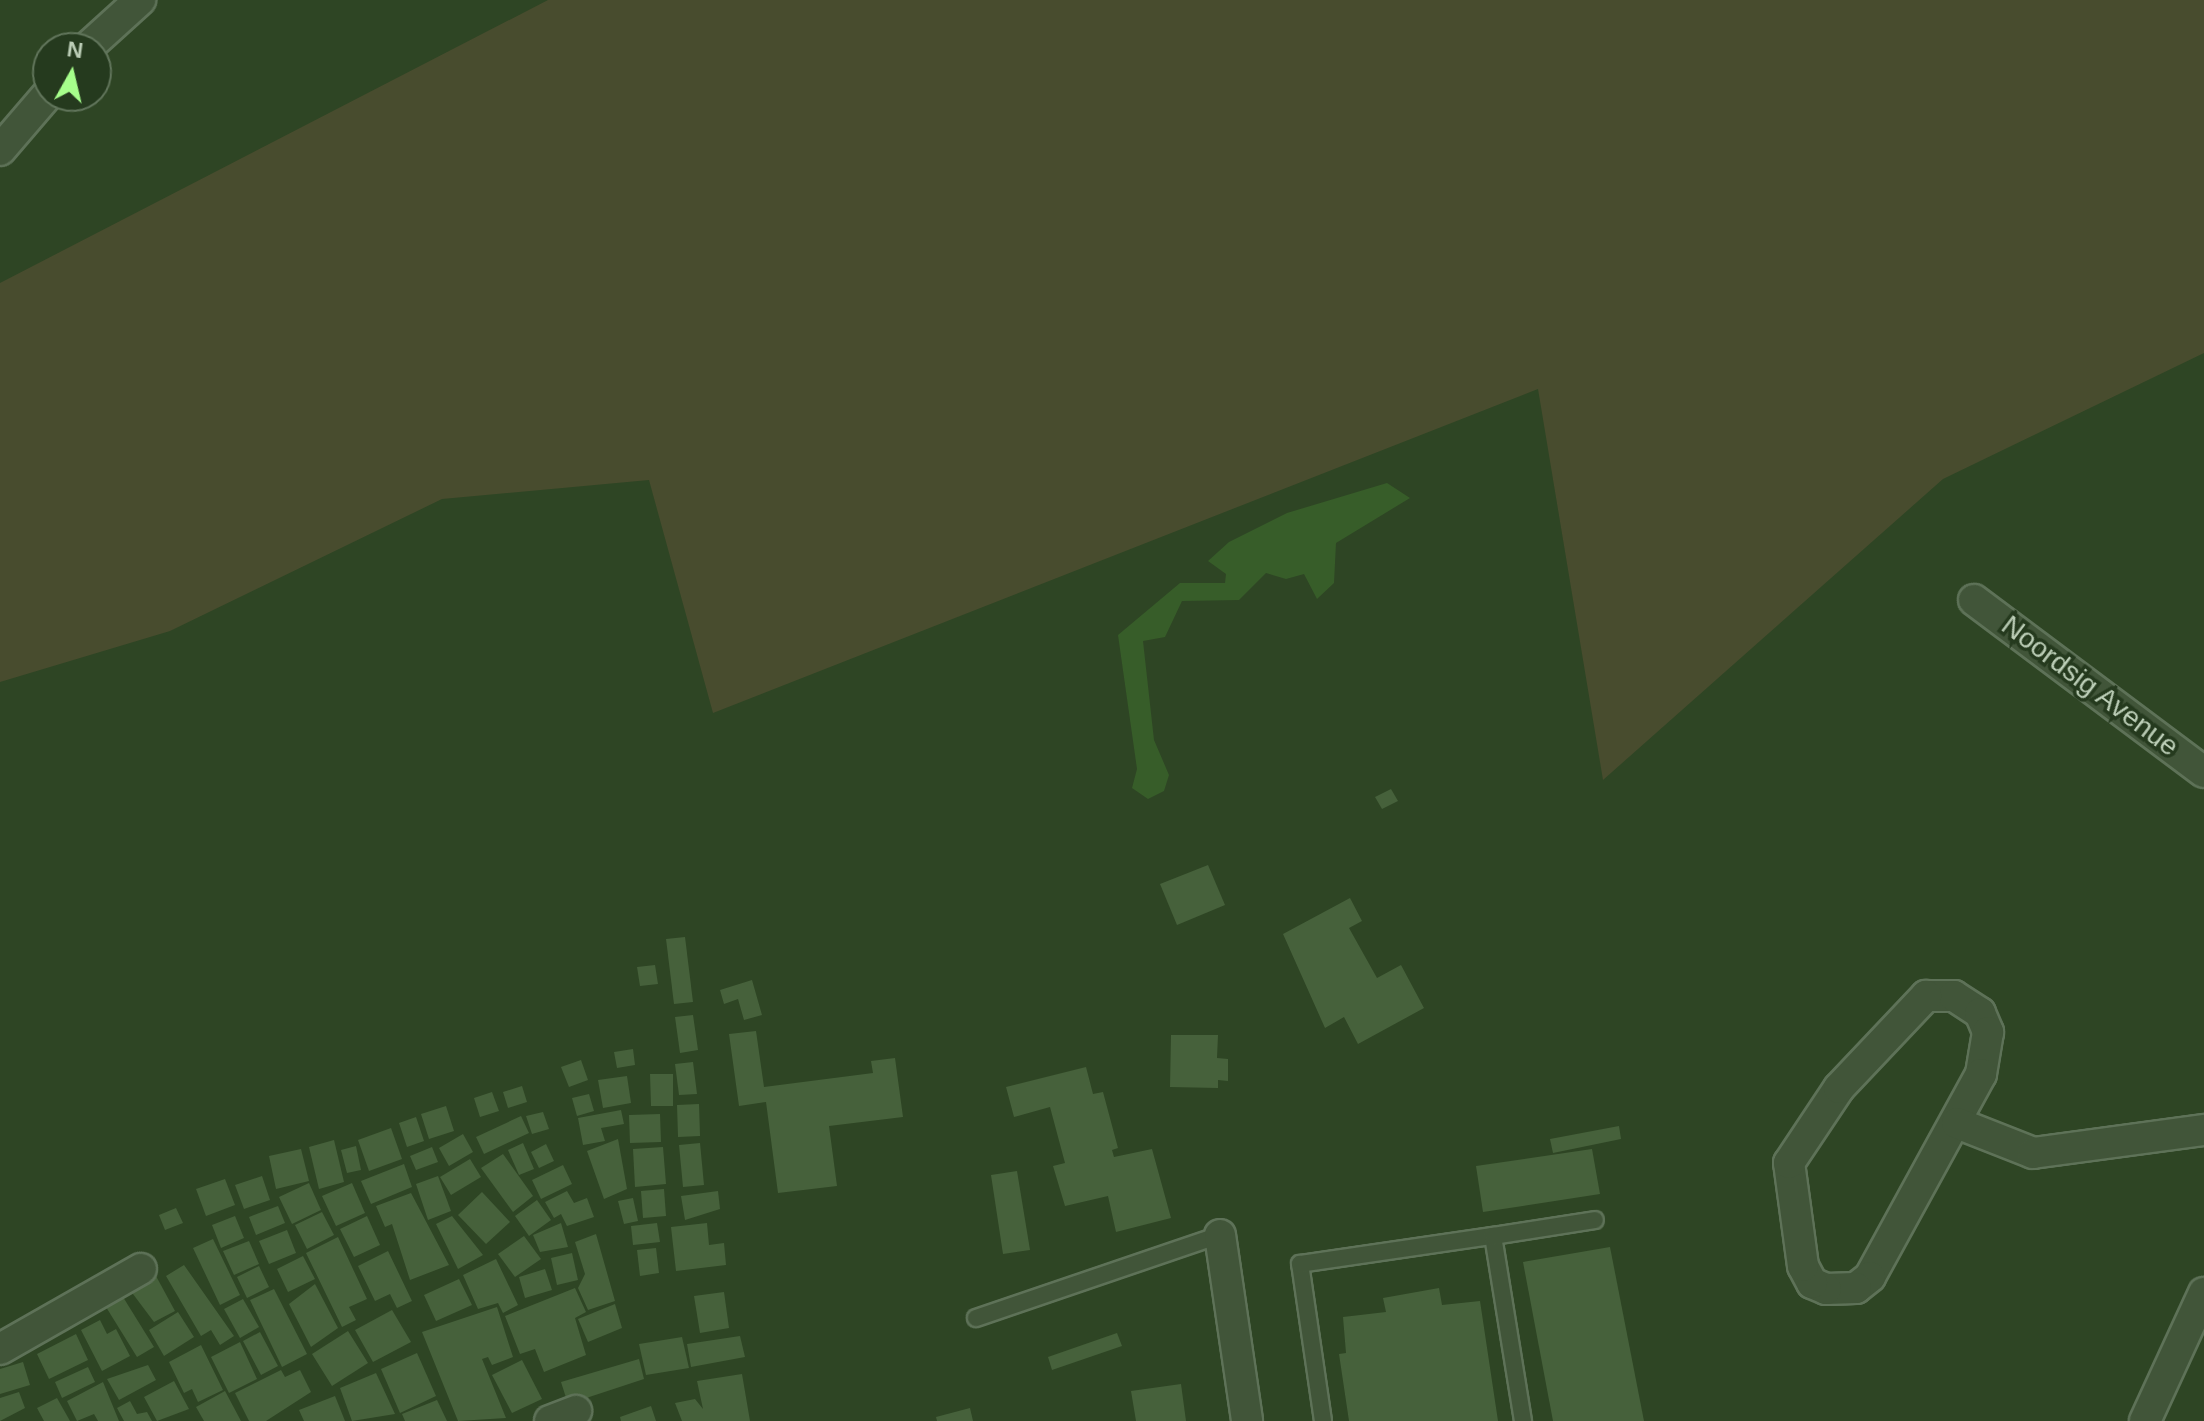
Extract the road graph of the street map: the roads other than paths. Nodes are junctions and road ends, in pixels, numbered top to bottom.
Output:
1 (140, 0) edge
2 (105, 32) edge
3 (33, 112) edge
4 (0, 150) edge
5 (1974, 600) dead end
6 (2204, 772) edge
7 (1957, 1123) junction
8 (2204, 1130) edge
9 (1595, 1220) dead end
10 (1220, 1235) joint
11 (1493, 1236) junction
12 (141, 1269) dead end
13 (2204, 1293) edge
14 (976, 1318) dead end
15 (0, 1349) edge
16 (1247, 1421) edge
17 (1323, 1421) edge
18 (1523, 1421) edge
19 (2145, 1421) edge

1 - 2 street
3 - 4 street
5 - 6 street, Noordsig Avenue
7 - 7 street
7 - 8 street
9 - 11 lane
10 - 14 lane
10 - 16 street
11 - 17 lane
11 - 18 lane
12 - 15 street
13 - 19 street

